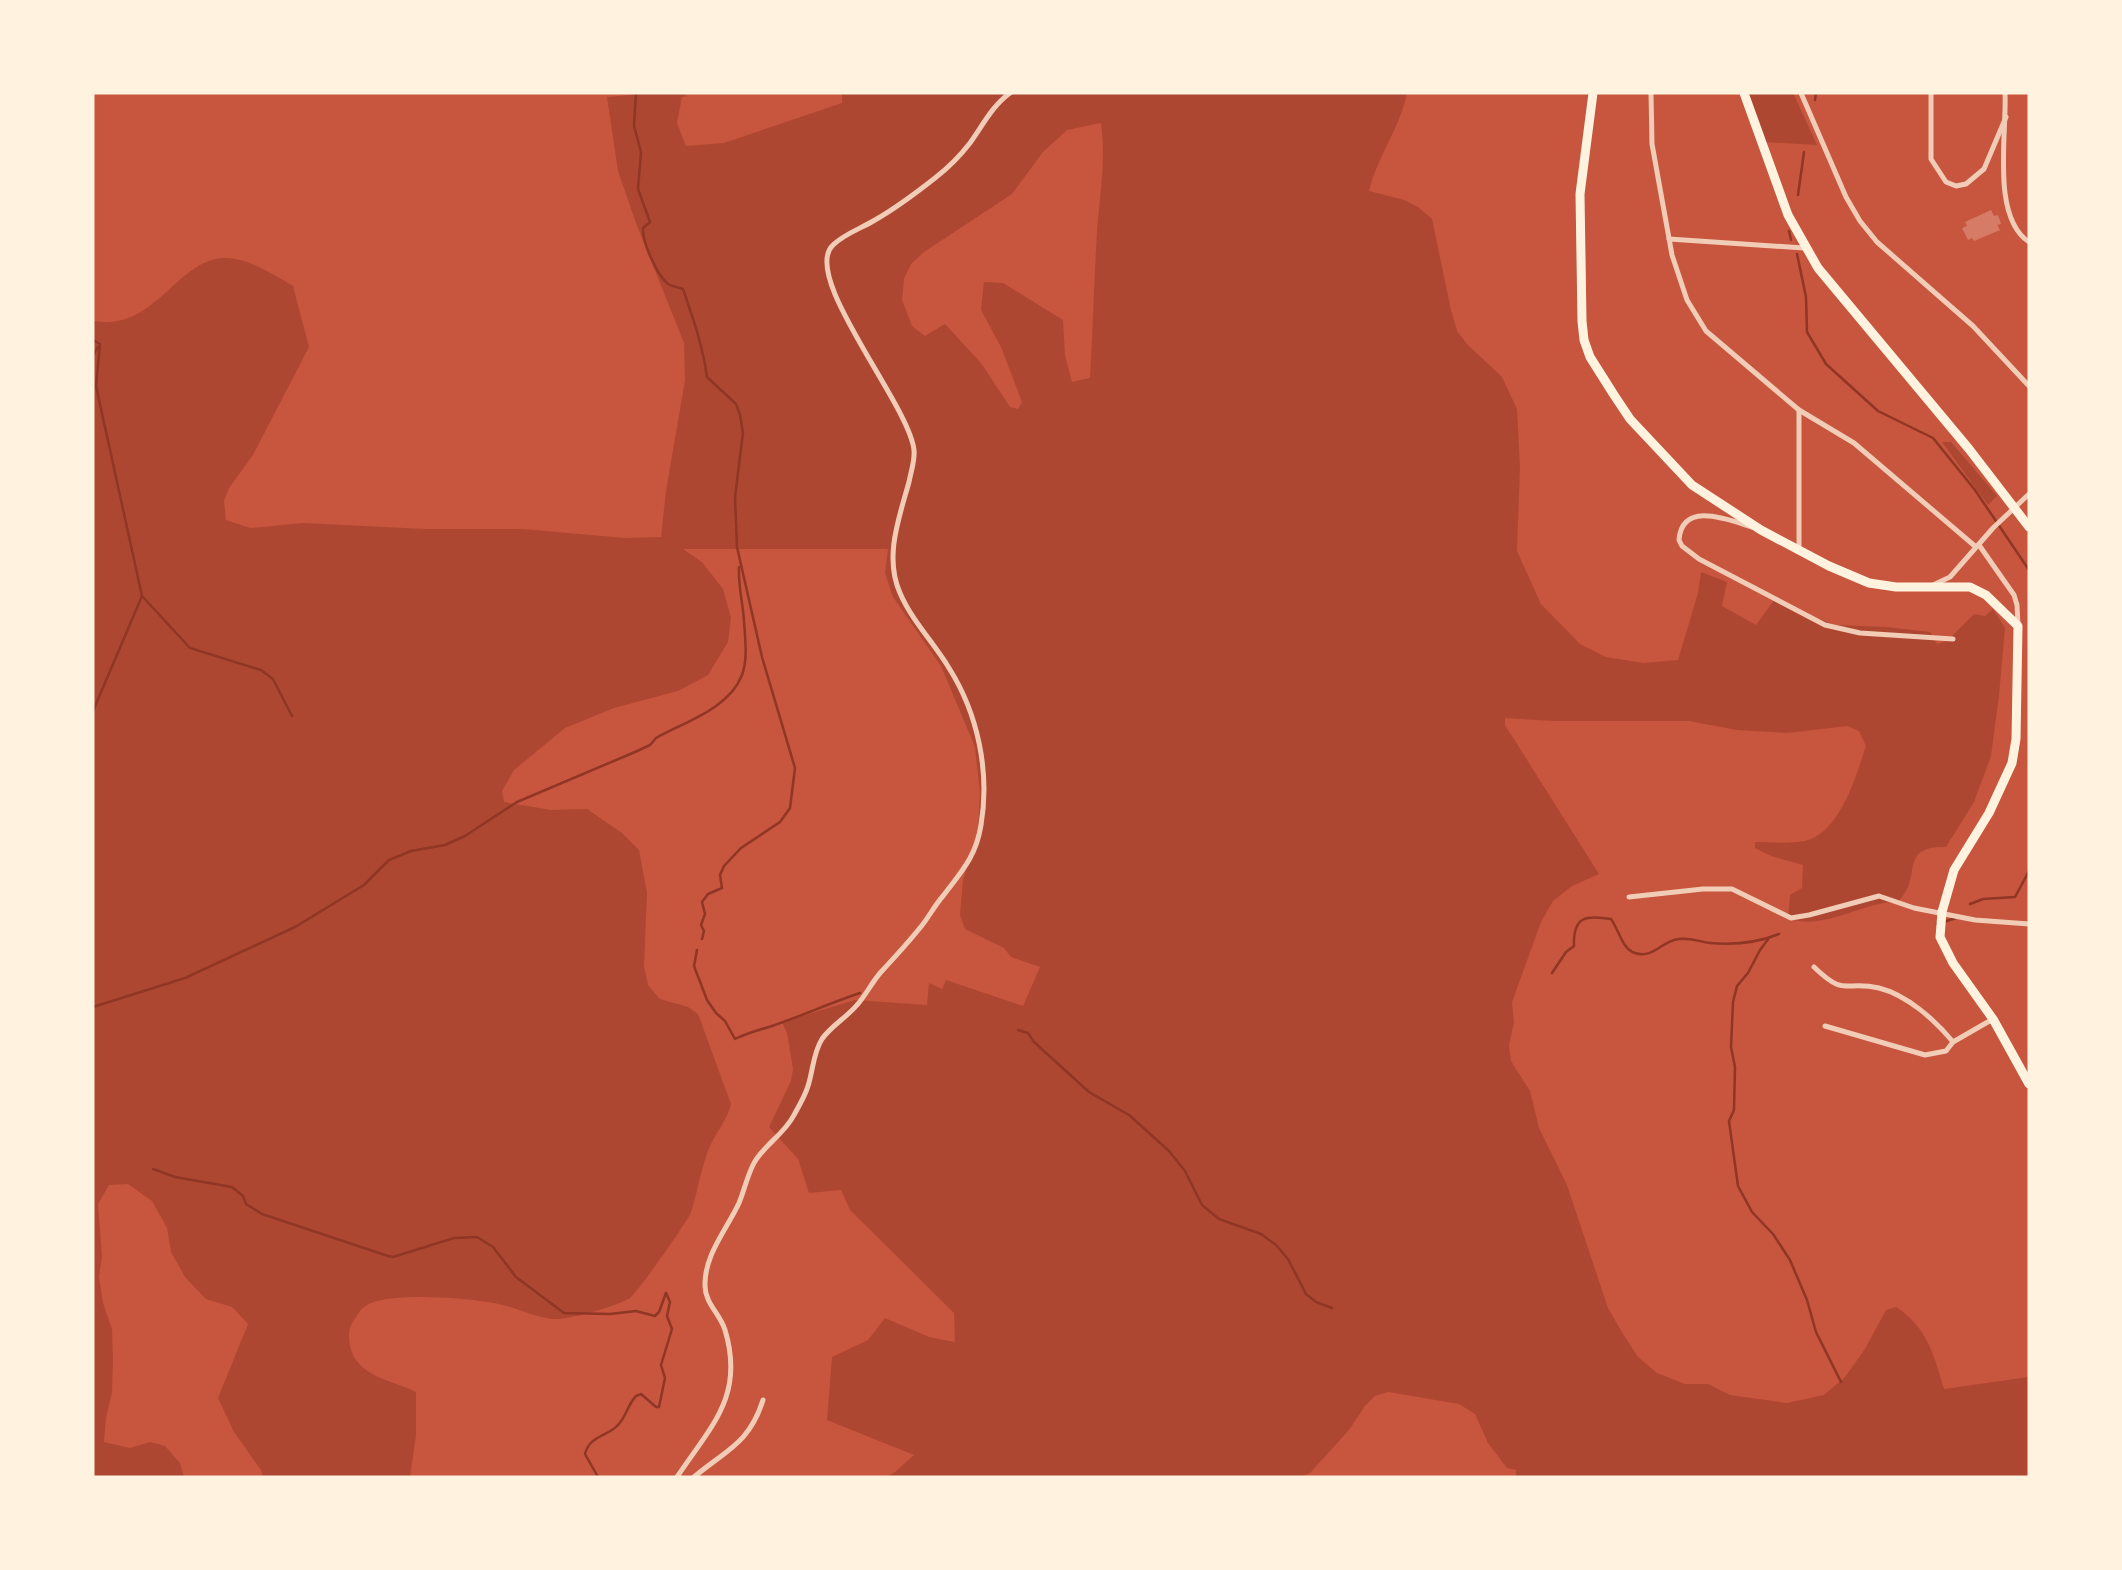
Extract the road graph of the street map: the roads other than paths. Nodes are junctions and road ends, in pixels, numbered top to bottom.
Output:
1 (1010, 93) edge
2 (1593, 93) edge
3 (1651, 93) edge
4 (1744, 93) edge
5 (1801, 93) edge
6 (1931, 93) edge
7 (2005, 93) edge
8 (2007, 117) junction
9 (1669, 239) junction
10 (2029, 242) edge
11 (1804, 248) junction
12 (2029, 386) edge
13 (1799, 410) junction
14 (2029, 494) edge
15 (2015, 508) junction
16 (2029, 527) edge
17 (1761, 530) junction
18 (1977, 546) junction
19 (1799, 550) junction
20 (1928, 587) junction
21 (2018, 626) junction
22 (1953, 639) dead end
23 (1629, 897) dead end
24 (1942, 912) junction
25 (2029, 924) edge
26 (1814, 967) dead end
27 (1993, 1019) junction
28 (1825, 1026) dead end
29 (1954, 1042) junction
30 (2029, 1084) edge
31 (763, 1400) dead end
32 (677, 1477) edge
33 (694, 1477) edge

1 - 32 street
2 - 17 main road
3 - 9 street
4 - 11 main road
5 - 12 street
6 - 8 street
7 - 8 street
8 - 10 street
9 - 11 street
9 - 13 street
11 - 15 main road
13 - 18 street
13 - 19 street
14 - 15 street
15 - 16 main road
15 - 18 street
17 - 19 main road
17 - 22 street
18 - 20 street
18 - 21 street
19 - 20 main road
20 - 21 main road
21 - 24 main road
23 - 24 street
24 - 25 street
24 - 27 main road
26 - 29 street
27 - 29 street
27 - 30 main road
28 - 29 street
31 - 33 street

